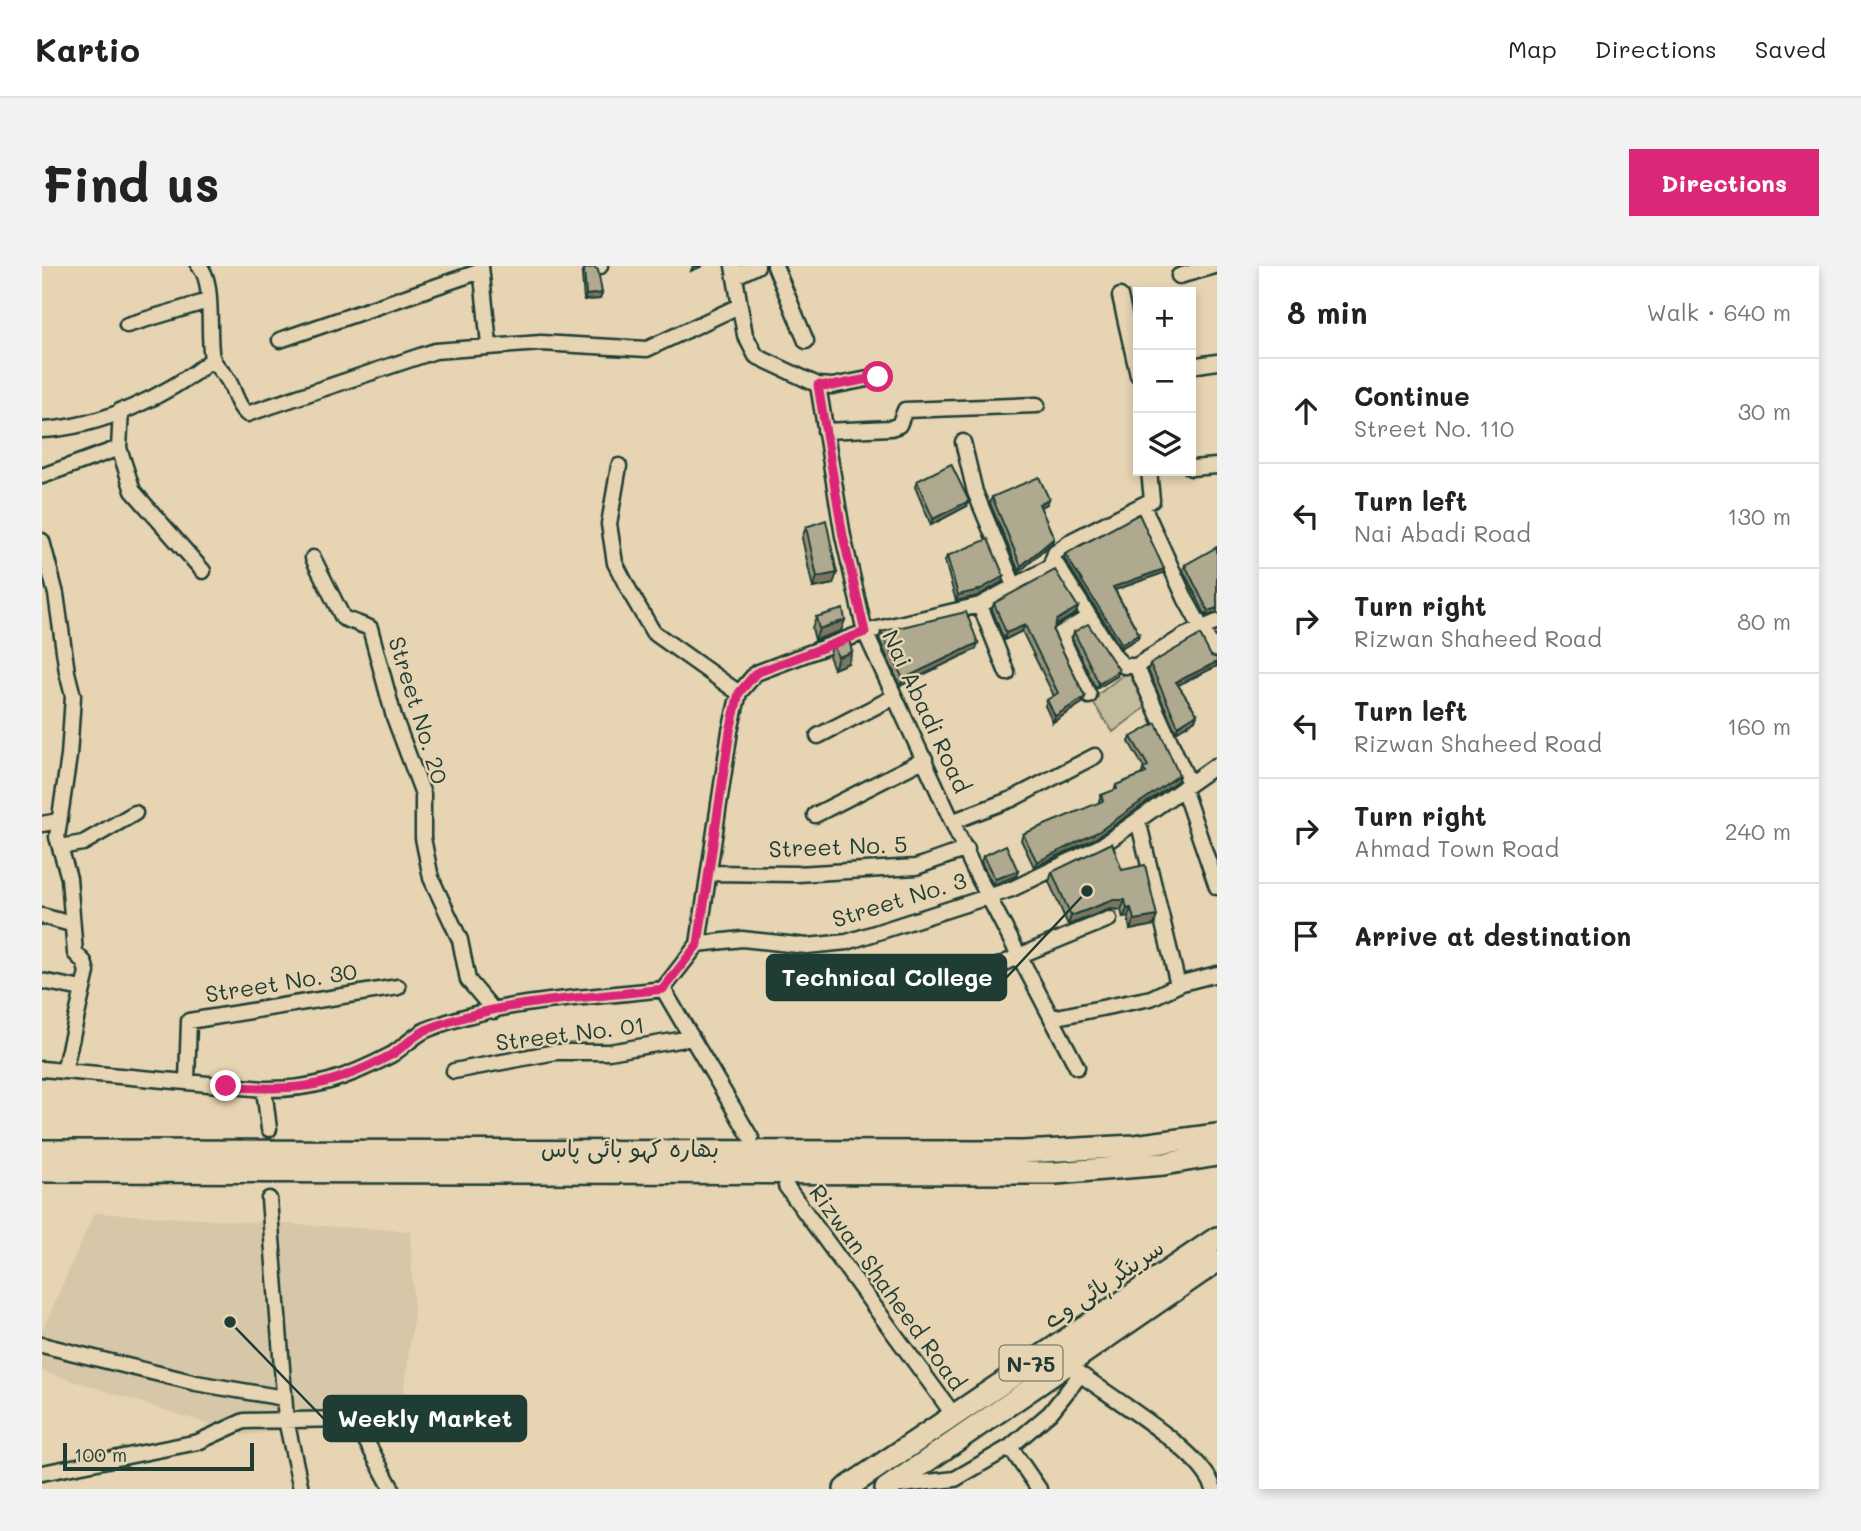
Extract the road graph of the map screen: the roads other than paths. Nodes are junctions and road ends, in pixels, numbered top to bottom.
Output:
1 (200, 266) edge
2 (757, 266) edge
3 (775, 266) edge
4 (1215, 266) edge
5 (481, 268) edge
6 (734, 271) edge
7 (1179, 276) dead end
8 (1120, 296) dead end
9 (208, 301) junction
10 (739, 306) junction
11 (127, 325) dead end
12 (280, 340) dead end
13 (806, 341) dead end
14 (489, 345) junction
15 (1133, 353) edge
16 (212, 359) junction
17 (1217, 362) edge
18 (1196, 365) edge
19 (878, 377) dead end
20 (818, 385) junction
21 (1037, 405) dead end
22 (121, 411) junction
23 (42, 430) edge
24 (825, 431) junction
25 (963, 442) dead end
26 (119, 448) junction
27 (620, 466) dead end
28 (1217, 466) edge
29 (1196, 468) edge
30 (42, 476) edge
31 (1151, 476) edge
32 (1143, 506) junction
33 (43, 545) edge
34 (313, 558) dead end
35 (1053, 559) junction
36 (203, 571) dead end
37 (1014, 588) junction
38 (979, 605) junction
39 (1089, 617) junction
40 (1217, 622) edge
41 (1202, 629) junction
42 (865, 632) junction
43 (1217, 656) edge
44 (1136, 666) junction
45 (1007, 673) dead end
46 (739, 693) junction
47 (1089, 696) dead end
48 (894, 697) junction
49 (818, 736) dead end
50 (1095, 756) dead end
51 (925, 759) junction
52 (1215, 766) dead end
53 (1186, 786) junction
54 (135, 813) dead end
55 (814, 814) dead end
56 (1138, 820) junction
57 (58, 821) junction
58 (954, 821) junction
59 (42, 824) edge
60 (60, 847) junction
61 (967, 849) junction
62 (709, 873) junction
63 (1217, 887) edge
64 (988, 896) junction
65 (42, 916) edge
66 (1109, 919) dead end
67 (71, 924) junction
68 (698, 944) junction
69 (1021, 955) junction
70 (1217, 974) edge
71 (42, 981) edge
72 (961, 984) dead end
73 (1178, 985) junction
74 (398, 987) dead end
75 (82, 989) junction
76 (663, 989) junction
77 (494, 1011) junction
78 (1052, 1018) junction
79 (691, 1038) junction
80 (1077, 1067) dead end
81 (42, 1069) edge
82 (454, 1071) dead end
83 (64, 1072) junction
84 (187, 1080) junction
85 (264, 1089) junction
86 (268, 1129) tunnel mouth
87 (1217, 1135) edge
88 (751, 1139) dead end
89 (42, 1151) edge
90 (1217, 1155) edge
91 (42, 1171) edge
92 (786, 1186) dead end
93 (268, 1199) tunnel mouth
94 (1217, 1238) edge
95 (1217, 1261) edge
96 (42, 1345) edge
97 (1074, 1370) junction
98 (284, 1398) junction
99 (976, 1399) junction
100 (953, 1414) junction
101 (989, 1419) junction
102 (286, 1420) junction
103 (1010, 1447) junction
104 (42, 1473) edge
105 (888, 1488) edge
106 (301, 1489) edge
107 (392, 1489) edge
108 (845, 1489) edge
109 (1039, 1489) edge
110 (1213, 1489) edge

1 - 9 street
2 - 6 street
3 - 13 street
4 - 7 street
5 - 12 street
5 - 14 street
6 - 10 street
8 - 15 street
9 - 11 street
9 - 16 street
10 - 14 street
10 - 20 street
14 - 16 street
16 - 22 street
17 - 18 street
19 - 20 street
20 - 24 street, Nai Abadi Road
21 - 24 street
22 - 23 street
22 - 26 street
24 - 42 street, Nai Abadi Road
25 - 37 street
26 - 30 street
26 - 36 street
27 - 46 street
28 - 29 street
31 - 32 street
32 - 35 street
32 - 41 street
33 - 57 street
34 - 77 street, Street No. 20
35 - 37 street
35 - 39 street
37 - 38 street
38 - 42 street
38 - 45 street
39 - 44 street
39 - 47 street
40 - 41 street
41 - 43 street
41 - 44 street
42 - 46 street
42 - 48 street, Nai Abadi Road
44 - 53 street
46 - 62 street
48 - 49 street
48 - 51 street, Nai Abadi Road
50 - 58 street
51 - 55 street
51 - 58 street, Nai Abadi Road
52 - 53 street
53 - 56 street
53 - 63 street
54 - 60 street
56 - 64 street
56 - 73 street
57 - 59 street
57 - 60 street
58 - 61 street, Nai Abadi Road
60 - 67 street
61 - 62 street, Street No. 5
61 - 64 street, Nai Abadi Road
62 - 68 street
64 - 68 street, Street No. 3
64 - 69 street, Nai Abadi Road
65 - 67 street
66 - 69 street
67 - 75 street
68 - 76 street
69 - 72 street
69 - 78 street, Nai Abadi Road
70 - 73 street
71 - 75 street
73 - 78 street
74 - 84 street, Street No. 30
75 - 83 street
76 - 77 street
76 - 79 street
77 - 85 street
78 - 80 street, Nai Abadi Road
79 - 82 street, Street No. 01
79 - 88 street
81 - 83 street
83 - 84 street
84 - 85 street
85 - 86 street
87 - 89 highway, بھارہ کہو بائی پاس
90 - 91 highway, بھارہ کہو بائی پاس
92 - 100 street, Rizwan Shaheed Road
93 - 98 street
94 - 99 highway, سرینگر ہائی وے / N-75
95 - 97 highway, سرینگر ہائی وے / N-75
96 - 98 street
97 - 101 highway, سرینگر ہائی وے / N-75
97 - 103 street
97 - 110 street
98 - 102 street
99 - 100 highway, سرینگر ہائی وے / N-75
99 - 101 highway
100 - 108 highway, سرینگر ہائی وے / N-75
101 - 105 highway, سرینگر ہائی وے / N-75
102 - 104 street
102 - 106 street
102 - 107 street
103 - 105 street
103 - 109 street

